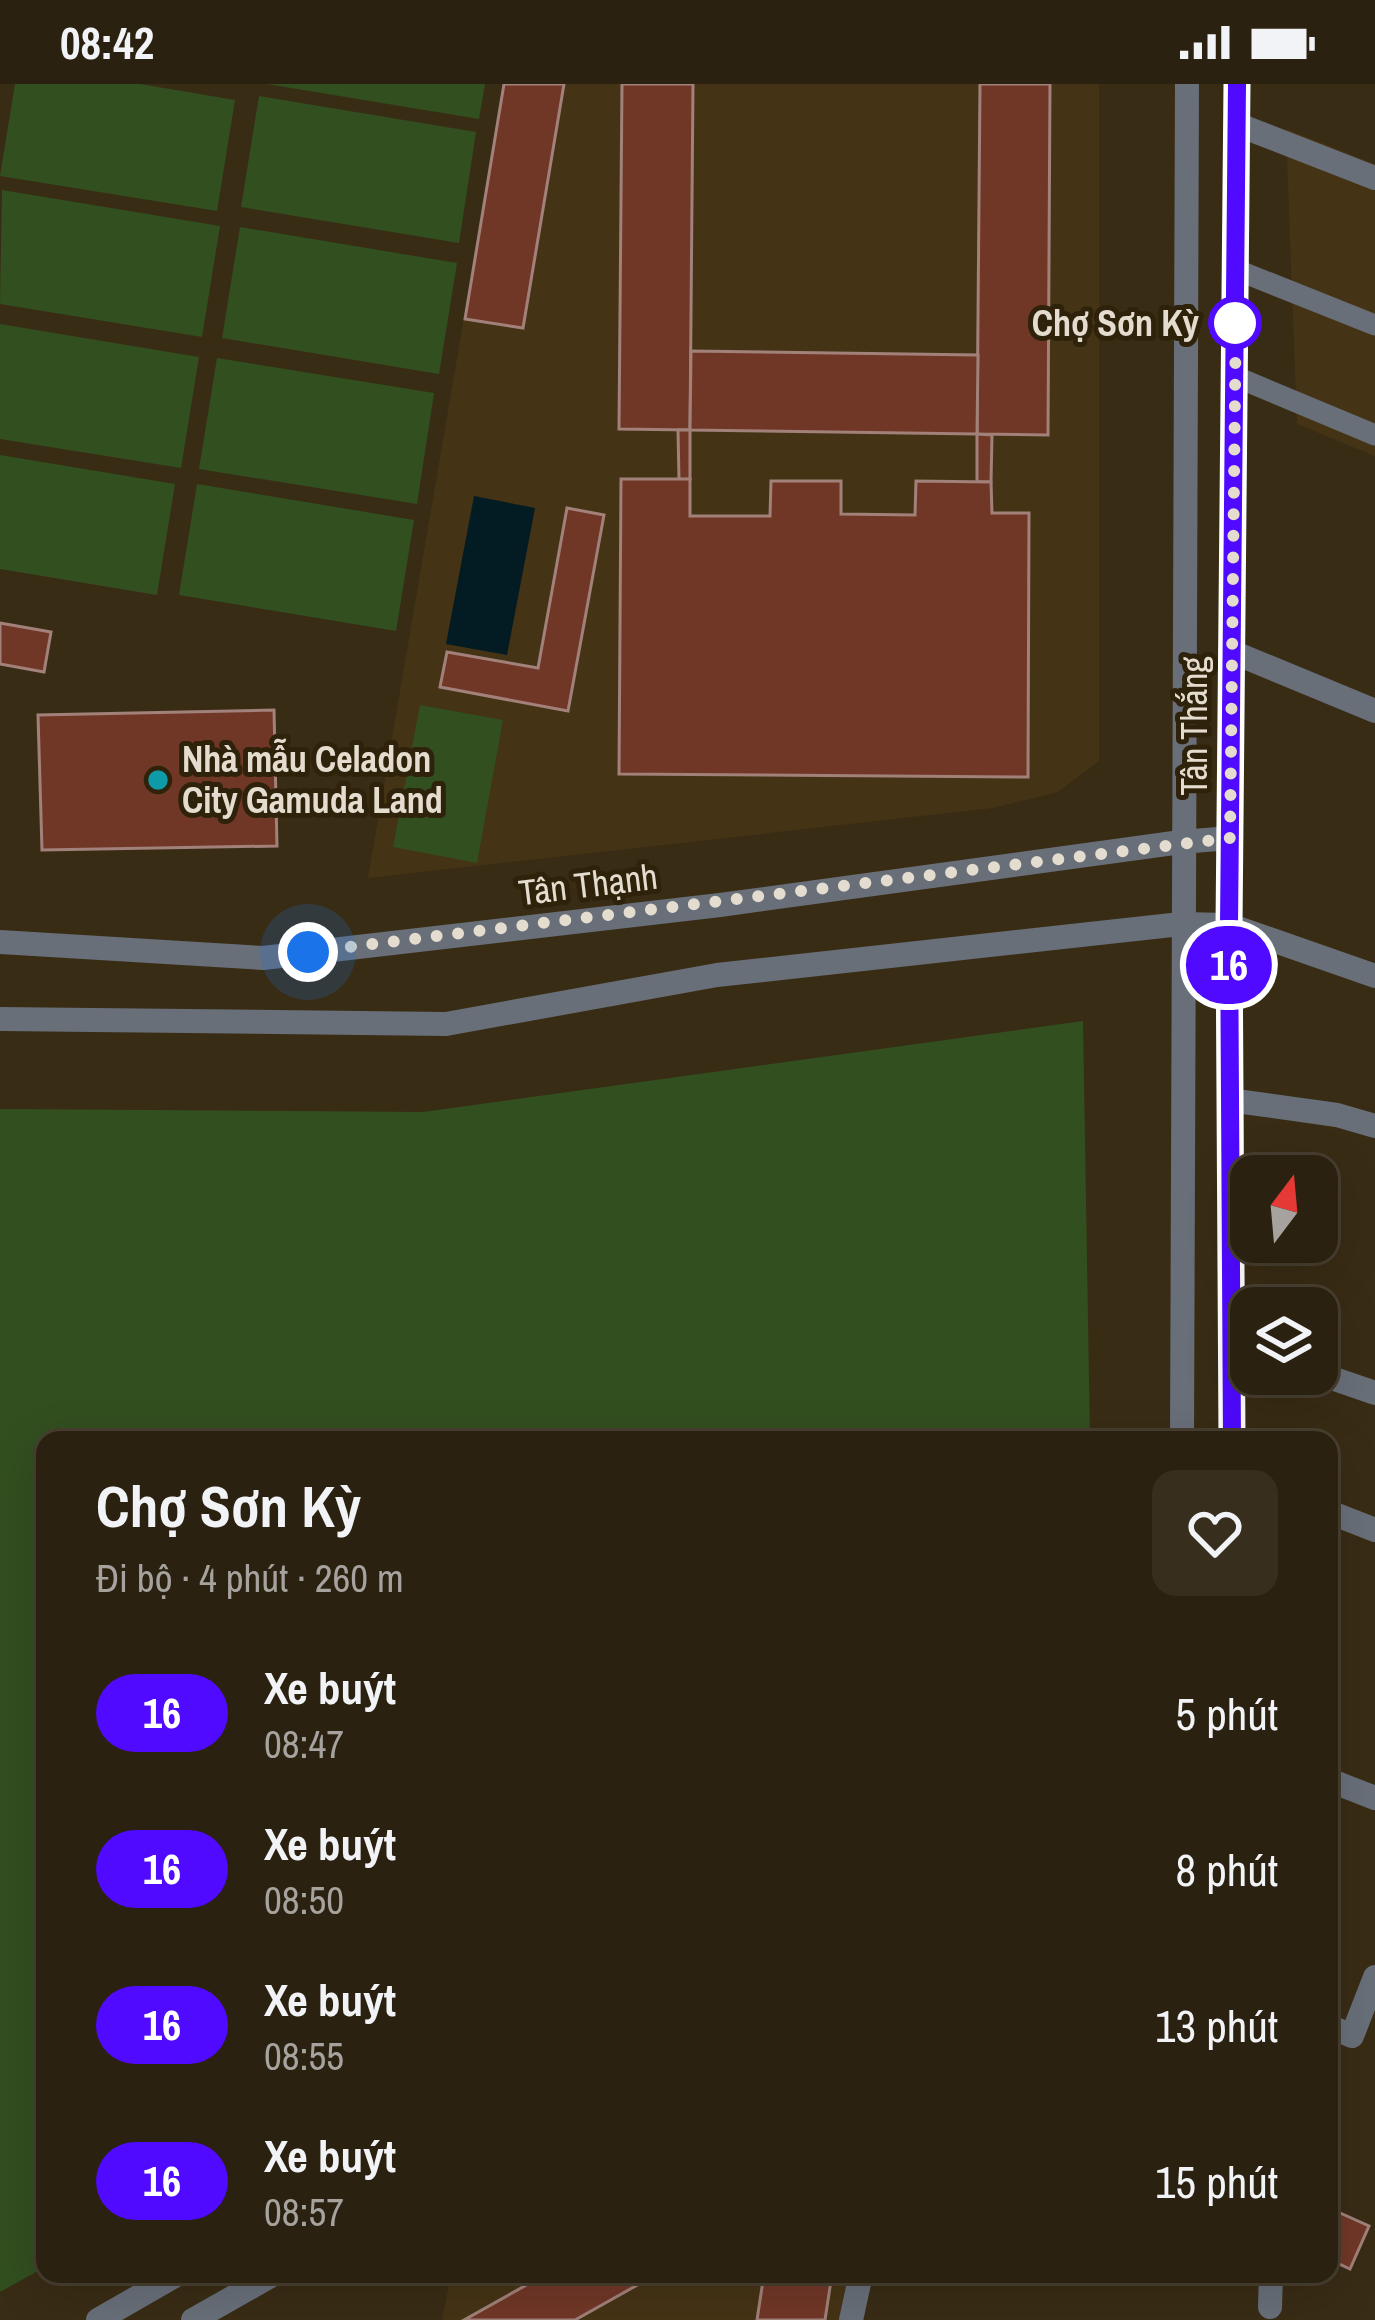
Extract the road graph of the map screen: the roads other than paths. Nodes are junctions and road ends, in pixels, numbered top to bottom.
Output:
1 (1186, 84) edge
2 (1237, 84) edge
3 (1236, 124) junction
4 (1375, 178) edge
5 (1237, 270) junction
6 (1375, 325) edge
7 (1234, 376) junction
8 (1375, 435) edge
9 (1230, 651) junction
10 (1375, 711) edge
11 (1230, 838) junction
12 (1181, 842) junction
13 (1180, 923) junction
14 (1229, 926) junction
15 (0, 942) edge
16 (1375, 976) edge
17 (0, 1019) edge
18 (1229, 1100) junction
19 (1375, 1126) edge
20 (1238, 1287) edge
21 (1338, 1380) edge
22 (1375, 1393) edge
23 (1237, 1395) edge
24 (1182, 1431) edge
25 (1233, 1431) edge
26 (1338, 1516) edge
27 (1375, 1530) edge
28 (1338, 1784) edge
29 (1375, 1798) edge
30 (1375, 1977) edge
31 (1338, 2030) edge
32 (162, 2283) edge
33 (258, 2283) edge
34 (859, 2283) edge
35 (1271, 2283) edge
36 (1270, 2307) dead end
37 (98, 2320) edge
38 (193, 2320) edge
39 (851, 2320) edge

1 - 12 street, Tân Thắng
2 - 3 street, Tân Thắng
3 - 4 street
3 - 5 street, Tân Thắng
5 - 6 lane
5 - 7 street, Tân Thắng
7 - 8 lane
7 - 9 street, Tân Thắng
9 - 10 street
9 - 11 street, Tân Thắng
11 - 12 street, Tân Thạnh
11 - 14 street, Tân Thắng
12 - 13 street, Tân Thắng
12 - 15 street, Tân Thạnh
13 - 14 street
13 - 17 street
13 - 24 street, Tân Thắng
14 - 16 street
14 - 18 street, Tân Thắng
18 - 19 street
18 - 20 street, Tân Thắng
21 - 22 street
23 - 25 street, Tân Thắng
26 - 27 street
28 - 29 street
30 - 31 street
32 - 37 street
33 - 38 street
34 - 39 street
35 - 36 street

